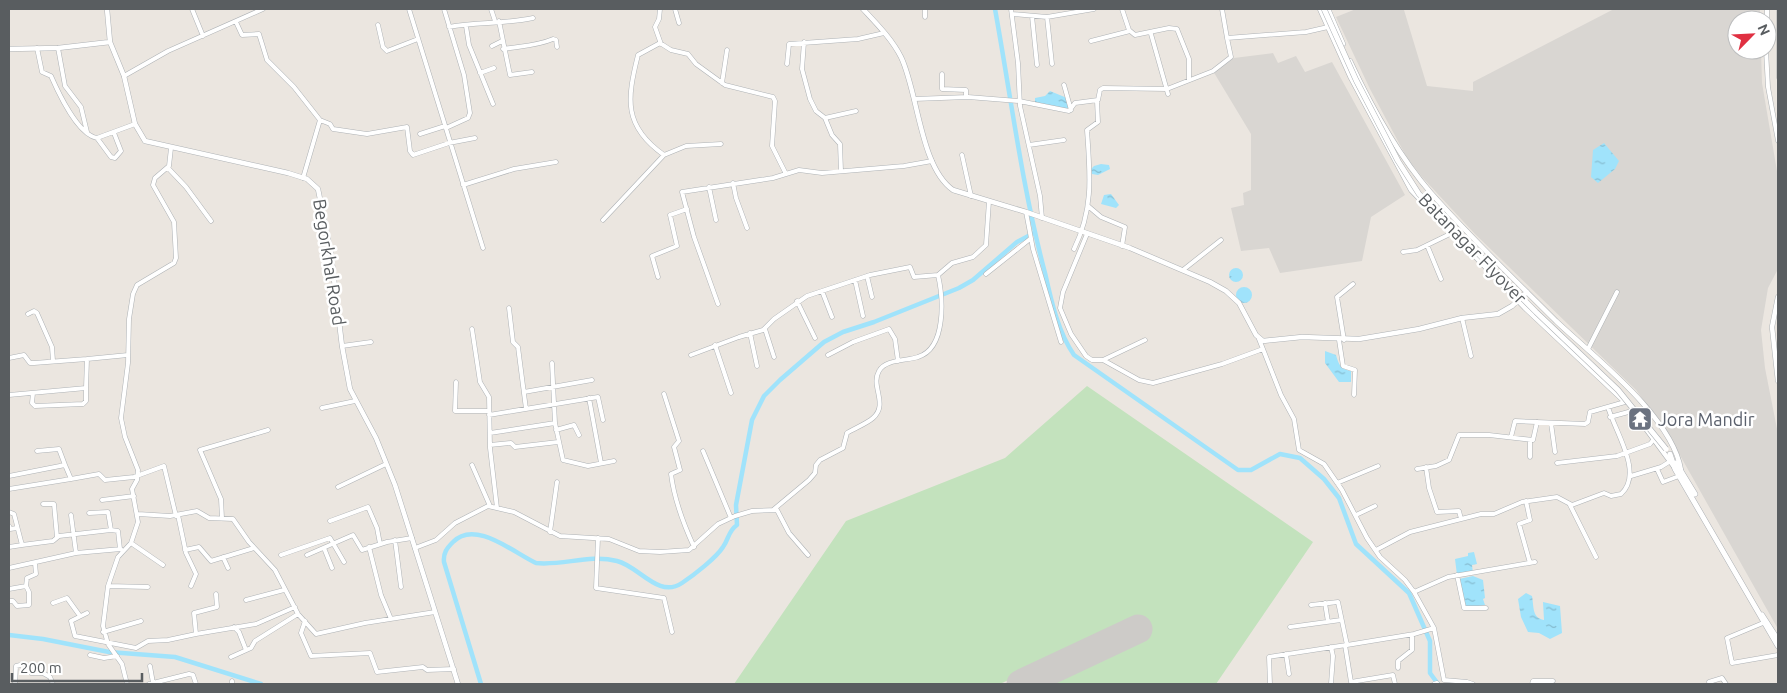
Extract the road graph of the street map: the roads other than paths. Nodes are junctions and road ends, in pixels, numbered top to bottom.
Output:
1 (106, 9) edge
2 (192, 9) edge
3 (263, 9) edge
4 (409, 9) edge
5 (444, 9) edge
6 (492, 9) edge
7 (660, 9) edge
8 (675, 9) edge
9 (863, 9) edge
10 (925, 9) edge
11 (1011, 9) edge
12 (1061, 9) edge
13 (1094, 9) edge
14 (1122, 9) edge
15 (1222, 9) edge
16 (1320, 9) edge
17 (1326, 9) edge
18 (1076, 11) edge
19 (1012, 14) junction
20 (1062, 15) junction
21 (1032, 16) junction
22 (925, 17) dead end
23 (1047, 17) junction
24 (533, 18) dead end
25 (497, 21) junction
26 (236, 22) junction
27 (679, 23) dead end
28 (378, 25) dead end
29 (466, 26) junction
30 (449, 27) junction
31 (1328, 27) junction
32 (1130, 31) junction
33 (884, 33) junction
34 (1151, 34) junction
35 (203, 36) junction
36 (1227, 38) junction
37 (418, 39) junction
38 (502, 41) junction
39 (1091, 41) dead end
40 (110, 42) junction
41 (804, 42) junction
42 (661, 44) junction
43 (492, 46) dead end
44 (557, 47) dead end
45 (37, 48) junction
46 (58, 48) junction
47 (9, 49) edge
48 (504, 49) junction
49 (727, 50) dead end
50 (1767, 60) edge
51 (787, 64) dead end
52 (1052, 64) dead end
53 (1037, 65) dead end
54 (494, 68) dead end
55 (532, 72) dead end
56 (480, 74) junction
57 (942, 74) dead end
58 (124, 76) junction
59 (1189, 80) junction
60 (722, 83) junction
61 (1064, 85) dead end
62 (1167, 89) junction
63 (1168, 94) dead end
64 (966, 97) junction
65 (914, 99) junction
66 (1019, 100) junction
67 (1097, 101) junction
68 (493, 104) dead end
69 (1071, 110) junction
70 (856, 111) dead end
71 (825, 118) junction
72 (320, 120) junction
73 (135, 124) junction
74 (445, 127) junction
75 (87, 133) junction
76 (114, 133) junction
77 (420, 134) dead end
78 (97, 138) junction
79 (475, 138) dead end
80 (1064, 140) dead end
81 (1778, 141) edge
82 (449, 143) junction
83 (721, 144) dead end
84 (1029, 145) junction
85 (171, 148) junction
86 (664, 155) junction
87 (962, 155) dead end
88 (932, 160) junction
89 (556, 162) dead end
90 (168, 168) junction
91 (841, 171) junction
92 (786, 174) junction
93 (303, 178) junction
94 (733, 183) junction
95 (463, 185) junction
96 (709, 187) junction
97 (971, 196) junction
98 (989, 201) junction
99 (1088, 206) junction
100 (687, 209) junction
101 (1026, 212) junction
102 (1041, 217) junction
103 (603, 220) dead end
104 (716, 220) dead end
105 (211, 221) dead end
106 (747, 228) dead end
107 (1085, 233) junction
108 (1452, 233) junction
109 (1030, 238) junction
110 (1221, 240) dead end
111 (1427, 245) junction
112 (1122, 246) junction
113 (484, 248) dead end
114 (1074, 249) dead end
115 (1403, 252) dead end
116 (1183, 270) junction
117 (986, 274) dead end
118 (938, 275) junction
119 (867, 276) junction
120 (658, 277) dead end
121 (1441, 279) dead end
122 (855, 280) junction
123 (1353, 284) dead end
124 (822, 292) junction
125 (1527, 292) junction
126 (1617, 292) dead end
127 (1778, 296) edge
128 (872, 298) dead end
129 (1518, 301) junction
130 (798, 302) junction
131 (718, 304) dead end
132 (509, 308) dead end
133 (28, 314) dead end
134 (863, 316) dead end
135 (832, 317) dead end
136 (1462, 318) junction
137 (472, 329) dead end
138 (765, 329) junction
139 (750, 333) junction
140 (815, 338) dead end
141 (1259, 339) junction
142 (1145, 340) dead end
143 (1342, 340) junction
144 (371, 342) dead end
145 (1061, 342) dead end
146 (715, 345) junction
147 (342, 346) junction
148 (1263, 349) junction
149 (1588, 349) junction
150 (128, 355) junction
151 (691, 355) dead end
152 (828, 355) dead end
153 (1471, 356) dead end
154 (774, 357) dead end
155 (9, 358) edge
156 (87, 359) junction
157 (1103, 360) junction
158 (53, 361) junction
159 (898, 361) junction
160 (552, 363) dead end
161 (756, 366) dead end
162 (592, 380) dead end
163 (1778, 381) edge
164 (456, 382) dead end
165 (554, 386) junction
166 (86, 388) junction
167 (524, 392) junction
168 (33, 393) junction
169 (731, 393) dead end
170 (664, 394) dead end
171 (9, 395) edge
172 (1354, 395) dead end
173 (589, 398) junction
174 (355, 401) junction
175 (1625, 402) junction
176 (554, 404) junction
177 (1608, 407) junction
178 (322, 408) dead end
179 (526, 409) junction
180 (1632, 411) junction
181 (489, 413) junction
182 (1610, 417) junction
183 (603, 420) dead end
184 (1537, 422) junction
185 (555, 423) junction
186 (1551, 423) junction
187 (268, 430) dead end
188 (556, 430) junction
189 (490, 433) junction
190 (579, 435) dead end
191 (1510, 437) junction
192 (1654, 439) junction
193 (1530, 440) junction
194 (558, 442) junction
195 (490, 445) junction
196 (37, 451) dead end
197 (703, 451) dead end
198 (1555, 452) dead end
199 (1626, 453) junction
200 (1530, 457) dead end
201 (614, 461) dead end
202 (1669, 462) junction
203 (601, 463) junction
204 (386, 464) junction
205 (1557, 464) dead end
206 (65, 465) junction
207 (472, 466) dead end
208 (1378, 466) dead end
209 (1426, 467) junction
210 (1657, 468) junction
211 (1417, 469) dead end
212 (1679, 472) junction
213 (9, 476) edge
214 (138, 476) junction
215 (1631, 476) junction
216 (71, 479) junction
217 (558, 482) dead end
218 (1337, 483) junction
219 (338, 487) dead end
220 (9, 489) edge
221 (134, 496) junction
222 (102, 500) dead end
223 (1526, 502) junction
224 (43, 504) dead end
225 (1570, 505) junction
226 (490, 506) junction
227 (1375, 506) dead end
228 (496, 508) junction
229 (773, 510) junction
230 (9, 512) edge
231 (89, 513) dead end
232 (138, 514) junction
233 (71, 515) dead end
234 (177, 515) junction
235 (1356, 515) junction
236 (733, 517) junction
237 (222, 518) junction
238 (1461, 519) junction
239 (330, 521) dead end
240 (9, 526) edge
241 (17, 528) junction
242 (111, 530) junction
243 (550, 532) junction
244 (72, 534) junction
245 (57, 537) junction
246 (412, 538) junction
247 (598, 538) junction
248 (395, 540) junction
249 (131, 543) junction
250 (334, 544) junction
251 (380, 544) junction
252 (22, 545) junction
253 (9, 547) edge
254 (369, 547) junction
255 (694, 547) junction
256 (254, 548) junction
257 (324, 548) junction
258 (122, 549) junction
259 (185, 550) junction
260 (416, 550) junction
261 (1376, 550) junction
262 (76, 553) junction
263 (282, 554) dead end
264 (307, 555) dead end
265 (808, 555) dead end
266 (223, 556) junction
267 (1596, 557) dead end
268 (344, 562) dead end
269 (35, 563) junction
270 (163, 565) dead end
271 (9, 568) edge
272 (228, 568) dead end
273 (332, 568) dead end
274 (1457, 575) junction
275 (26, 586) junction
276 (108, 586) junction
277 (191, 586) dead end
278 (148, 587) dead end
279 (401, 587) dead end
280 (9, 589) edge
281 (284, 590) junction
282 (1414, 592) junction
283 (216, 594) dead end
284 (246, 600) dead end
285 (9, 601) edge
286 (53, 603) dead end
287 (1325, 603) junction
288 (1311, 605) dead end
289 (295, 607) junction
290 (1486, 608) dead end
291 (435, 612) junction
292 (87, 613) dead end
293 (298, 614) junction
294 (80, 616) junction
295 (391, 619) junction
296 (1341, 620) junction
297 (141, 621) dead end
298 (306, 621) junction
299 (1328, 622) junction
300 (1763, 623) junction
301 (234, 627) junction
302 (1290, 627) dead end
303 (1433, 629) junction
304 (103, 632) junction
305 (672, 632) dead end
306 (196, 634) junction
307 (1412, 635) junction
308 (1778, 640) edge
309 (109, 645) junction
310 (1346, 645) junction
311 (1778, 646) edge
312 (1331, 647) junction
313 (246, 650) junction
314 (90, 654) dead end
315 (1286, 654) junction
316 (116, 655) junction
317 (1778, 655) edge
318 (231, 657) dead end
319 (150, 666) dead end
320 (1398, 668) dead end
321 (454, 669) junction
322 (1288, 674) dead end
323 (1553, 681) dead end
324 (1709, 682) dead end
325 (151, 683) edge
326 (15, 684) edge
327 (52, 684) edge
328 (127, 684) edge
329 (196, 684) edge
330 (458, 684) edge
331 (1270, 684) edge
332 (1331, 684) edge
333 (1396, 684) edge
334 (1473, 684) edge
335 (1532, 684) edge
336 (1726, 684) edge

1 - 40 street, Begorkhal Road
2 - 35 street
3 - 26 street
4 - 37 street
5 - 30 street
6 - 25 street
7 - 42 street
8 - 27 street
9 - 33 street
10 - 22 street
11 - 19 street
12 - 20 street
13 - 18 street
14 - 32 street
15 - 36 street
16 - 31 street
17 - 125 street
17 - 212 main road, Batanagar Flyover, bridge
18 - 20 street
19 - 21 street
19 - 66 street
20 - 23 street
21 - 23 street
21 - 53 street
23 - 52 street
24 - 25 street
25 - 29 street
25 - 38 street
26 - 35 street
26 - 72 street
28 - 37 street
29 - 30 street
29 - 56 street
30 - 74 street
31 - 36 street
31 - 108 street
32 - 34 street
32 - 39 street
33 - 41 street
33 - 65 street
34 - 59 street
34 - 62 street
35 - 58 street
36 - 59 street
37 - 74 street
38 - 43 street
38 - 48 street
40 - 46 street
40 - 58 street, Begorkhal Road
41 - 51 street
41 - 71 street
42 - 60 street
42 - 86 street
44 - 48 street
45 - 46 street
45 - 47 street
45 - 75 street
46 - 75 street
48 - 55 street
49 - 60 street
50 - 81 street
54 - 56 street
56 - 68 street
57 - 64 street
58 - 73 street, Begorkhal Road
59 - 62 street
60 - 92 street
61 - 69 street
62 - 63 street
62 - 67 street
64 - 65 street
64 - 66 street
65 - 88 street
66 - 69 street
66 - 84 street
67 - 69 street
67 - 99 street
70 - 71 street
71 - 91 street
72 - 82 street
72 - 93 street
73 - 76 street
73 - 85 street, Begorkhal Road
74 - 77 street
74 - 82 street
75 - 78 street
76 - 78 street
76 - 78 street
79 - 82 street
80 - 84 street
82 - 95 street
83 - 86 street
84 - 102 street
85 - 90 street
85 - 93 street, Begorkhal Road
86 - 103 street
87 - 97 street
88 - 91 street
88 - 97 street
89 - 95 street
90 - 105 street
90 - 150 street
91 - 92 street
92 - 94 street
93 - 147 street, Begorkhal Road
94 - 96 street
94 - 106 street
95 - 113 street
96 - 100 street
96 - 104 street
97 - 98 street
98 - 101 street
98 - 118 street
99 - 107 street
99 - 112 street
100 - 120 street
100 - 131 street
101 - 102 street
101 - 109 street
102 - 107 street
107 - 112 street
107 - 114 street
107 - 157 street
108 - 111 street
108 - 129 street
109 - 117 street
109 - 145 street
110 - 116 street
111 - 115 street
111 - 121 street
112 - 116 street
116 - 141 street
118 - 119 street
118 - 159 street
119 - 122 street
119 - 128 street
122 - 124 street
122 - 134 street
123 - 143 street
124 - 130 street
124 - 135 street
125 - 129 street
125 - 149 street
126 - 149 street
127 - 163 street
129 - 136 street
129 - 175 street
130 - 138 street
130 - 140 street
132 - 167 street
133 - 158 street
136 - 143 street
136 - 153 street
137 - 181 street
138 - 139 street
138 - 154 street
139 - 146 street
139 - 161 street
141 - 143 street
141 - 148 street
142 - 157 street
143 - 172 street
144 - 147 street
146 - 151 street
146 - 169 street
147 - 174 street, Begorkhal Road
148 - 157 street
148 - 218 street
149 - 212 street
150 - 156 street
150 - 214 street
152 - 159 street
155 - 158 street
156 - 158 street
156 - 166 street
159 - 229 street
160 - 165 street
162 - 165 street
164 - 181 street
165 - 167 street
165 - 176 street
166 - 168 street
166 - 168 street
167 - 179 street
168 - 171 street
170 - 255 street
173 - 176 street
173 - 183 street
173 - 203 street
174 - 178 street
174 - 204 street, Begorkhal Road
175 - 177 street
175 - 180 street
176 - 179 street
176 - 185 street
177 - 182 street
177 - 186 street
179 - 181 street
180 - 182 street
180 - 192 street
181 - 189 street
182 - 199 street
184 - 186 street
184 - 191 street
184 - 193 street
185 - 188 street
185 - 189 street
186 - 198 street
187 - 237 street
188 - 190 street
188 - 194 street
189 - 195 street
191 - 193 street
191 - 209 street
192 - 199 street
192 - 202 street
193 - 200 street
194 - 195 street
194 - 203 street
195 - 228 street
196 - 206 street
197 - 236 street
199 - 205 street
199 - 215 street
201 - 203 street
202 - 210 street
202 - 212 street
204 - 219 street
204 - 246 street, Begorkhal Road
206 - 213 street
206 - 216 street
207 - 226 street
208 - 218 street
209 - 211 street
209 - 238 street
210 - 212 street
210 - 215 street
212 - 300 main road
212 - 308 main road
214 - 216 street
214 - 221 street
214 - 234 street
215 - 225 street
216 - 220 street
217 - 243 street
218 - 235 street
221 - 222 street
221 - 232 street
223 - 225 street
223 - 238 street
223 - 274 street
224 - 245 street
225 - 267 street
226 - 228 street
226 - 260 street
227 - 235 street
228 - 243 street
229 - 236 street
229 - 265 street
230 - 241 street
231 - 242 street
232 - 234 street
232 - 249 street
233 - 244 street
234 - 237 street
234 - 259 street
235 - 261 street
236 - 255 street
237 - 256 street
238 - 261 street
239 - 251 street
240 - 241 street
241 - 252 street
242 - 244 street
242 - 258 street
243 - 247 street
244 - 245 street
244 - 262 street
245 - 252 street
246 - 248 street
246 - 260 street, Begorkhal Road
247 - 255 street
247 - 305 street
248 - 251 street
248 - 279 street
249 - 258 street
249 - 270 street
250 - 254 street
250 - 257 street
250 - 263 street
250 - 268 street
251 - 254 street
252 - 253 street
254 - 295 street
256 - 266 street
256 - 281 street
257 - 264 street
257 - 273 street
258 - 262 street
258 - 276 street
259 - 266 street
259 - 277 street
260 - 291 street, Begorkhal Road
261 - 282 street
262 - 269 street
266 - 272 street
269 - 271 street
269 - 275 street
274 - 282 street
274 - 290 street
275 - 280 street
275 - 285 street
276 - 278 street
276 - 304 street
281 - 284 street
281 - 289 street
282 - 303 street
283 - 306 street
286 - 294 street
287 - 288 street
287 - 296 street
287 - 299 street
289 - 293 street
289 - 301 street
291 - 295 street
291 - 321 street, Begorkhal Road
292 - 294 street
293 - 298 street
293 - 313 street
294 - 309 street
295 - 298 street
296 - 299 street
296 - 310 street
297 - 304 street
298 - 321 street
299 - 302 street
300 - 311 main road
300 - 317 street
301 - 306 street
301 - 313 street
303 - 307 street
303 - 334 street
304 - 309 street
306 - 309 street
307 - 310 street
307 - 320 street
309 - 316 street
310 - 312 street
310 - 333 street
312 - 315 street
312 - 332 street
313 - 318 street
314 - 316 street
315 - 322 street
315 - 331 street
316 - 328 street
319 - 325 street
321 - 330 street, Begorkhal Road
323 - 335 street
324 - 336 street
325 - 329 street
326 - 327 street

